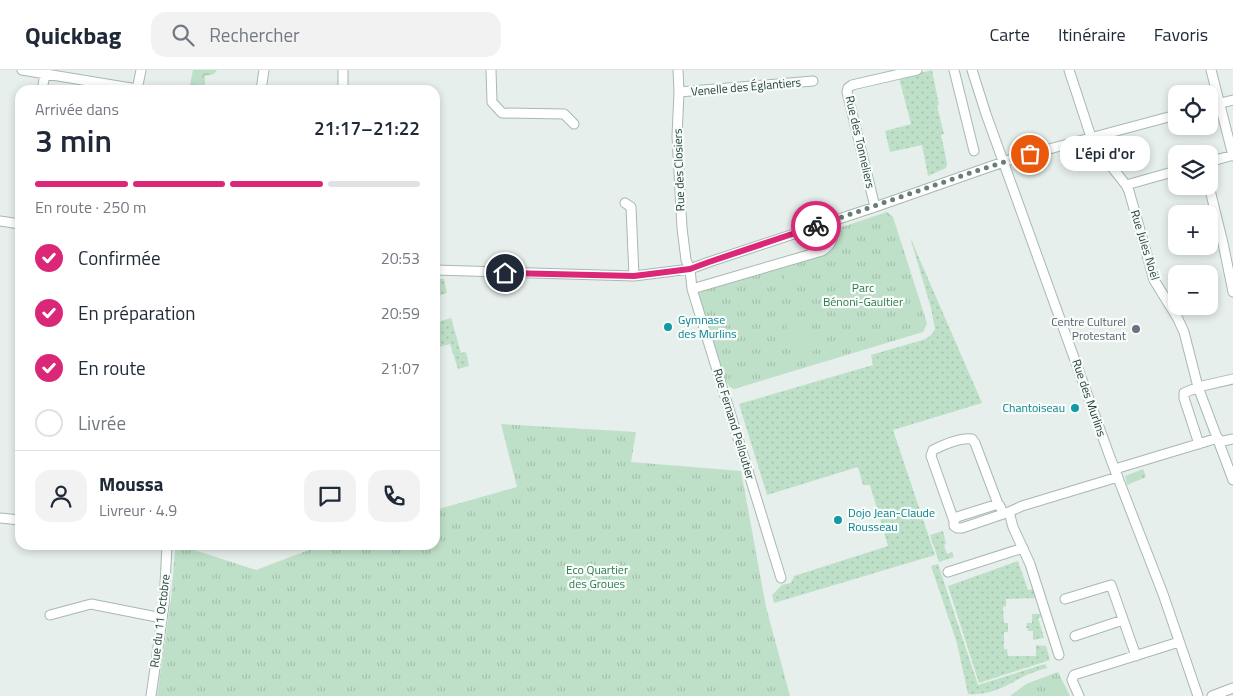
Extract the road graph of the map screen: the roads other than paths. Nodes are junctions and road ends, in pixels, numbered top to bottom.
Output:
1 (22, 70) edge
2 (141, 70) edge
3 (264, 70) edge
4 (343, 70) edge
5 (491, 70) edge
6 (678, 70) edge
7 (917, 70) edge
8 (954, 70) edge
9 (972, 70) edge
10 (1069, 70) edge
11 (1211, 70) edge
12 (45, 74) junction
13 (813, 81) dead end
14 (43, 85) edge
15 (112, 85) edge
16 (138, 85) edge
17 (262, 85) edge
18 (344, 85) edge
19 (679, 92) junction
20 (1233, 100) edge
21 (1220, 103) junction
22 (1168, 117) edge
23 (574, 124) dead end
24 (1090, 138) junction
25 (974, 151) dead end
26 (1233, 156) edge
27 (1218, 160) edge
28 (1004, 162) junction
29 (1168, 173) edge
30 (1126, 185) junction
31 (1210, 195) edge
32 (625, 203) dead end
33 (875, 207) junction
34 (0, 221) edge
35 (832, 221) junction
36 (15, 223) edge
37 (690, 269) junction
38 (440, 270) edge
39 (634, 276) junction
40 (692, 289) junction
41 (1233, 292) edge
42 (1233, 379) edge
43 (1198, 387) junction
44 (1233, 439) edge
45 (1218, 440) junction
46 (1199, 444) junction
47 (1116, 473) junction
48 (1233, 480) edge
49 (998, 504) junction
50 (1006, 513) junction
51 (0, 518) edge
52 (15, 520) edge
53 (954, 521) junction
54 (1023, 548) junction
55 (167, 550) edge
56 (948, 572) dead end
57 (781, 578) dead end
58 (1065, 599) dead end
59 (50, 615) dead end
60 (162, 618) junction
61 (1123, 620) junction
62 (1075, 636) dead end
63 (1179, 642) junction
64 (1059, 655) dead end
65 (1136, 656) junction
66 (1233, 688) edge
67 (150, 696) edge
68 (1079, 696) edge
69 (1198, 696) edge
70 (1212, 696) edge

1 - 12 street
2 - 16 street
3 - 17 street
4 - 18 street
5 - 23 street
6 - 19 street, Rue des Closiers
7 - 33 street, Rue des Tonneliers
8 - 25 street
9 - 28 street, Rue des Murlins
10 - 24 street, Rue Jules Noël
11 - 21 street
12 - 14 street
12 - 15 street
13 - 19 street, Venelle des Églantiers
19 - 37 street, Rue des Closiers
20 - 21 street
21 - 26 street
22 - 24 street
24 - 28 street
24 - 30 street, Rue Jules Noël
26 - 27 street
28 - 33 street
28 - 47 street, Rue des Murlins
29 - 30 street
30 - 43 street, Rue Jules Noël
31 - 41 street
32 - 39 street
33 - 35 street
34 - 36 street
35 - 37 street
35 - 40 street
37 - 39 street
37 - 40 street, Rue Fernand Pelloutier
38 - 39 street
40 - 57 street, Rue Fernand Pelloutier
42 - 43 street
43 - 45 street, Rue Jules Noël
43 - 46 street
44 - 45 street
45 - 46 street
45 - 48 street, Rue Jules Noël
46 - 47 street
47 - 50 street
47 - 63 street, Rue des Murlins
49 - 50 street
49 - 53 street
49 - 53 street
50 - 53 street
50 - 54 street
51 - 52 street
54 - 56 street
54 - 64 street
55 - 60 street, Rue du 11 Octobre
58 - 61 street
59 - 60 street
60 - 67 street, Rue du 11 Octobre
61 - 62 street
61 - 65 street
63 - 65 street
63 - 69 street, Rue des Murlins
65 - 68 street
66 - 70 street

